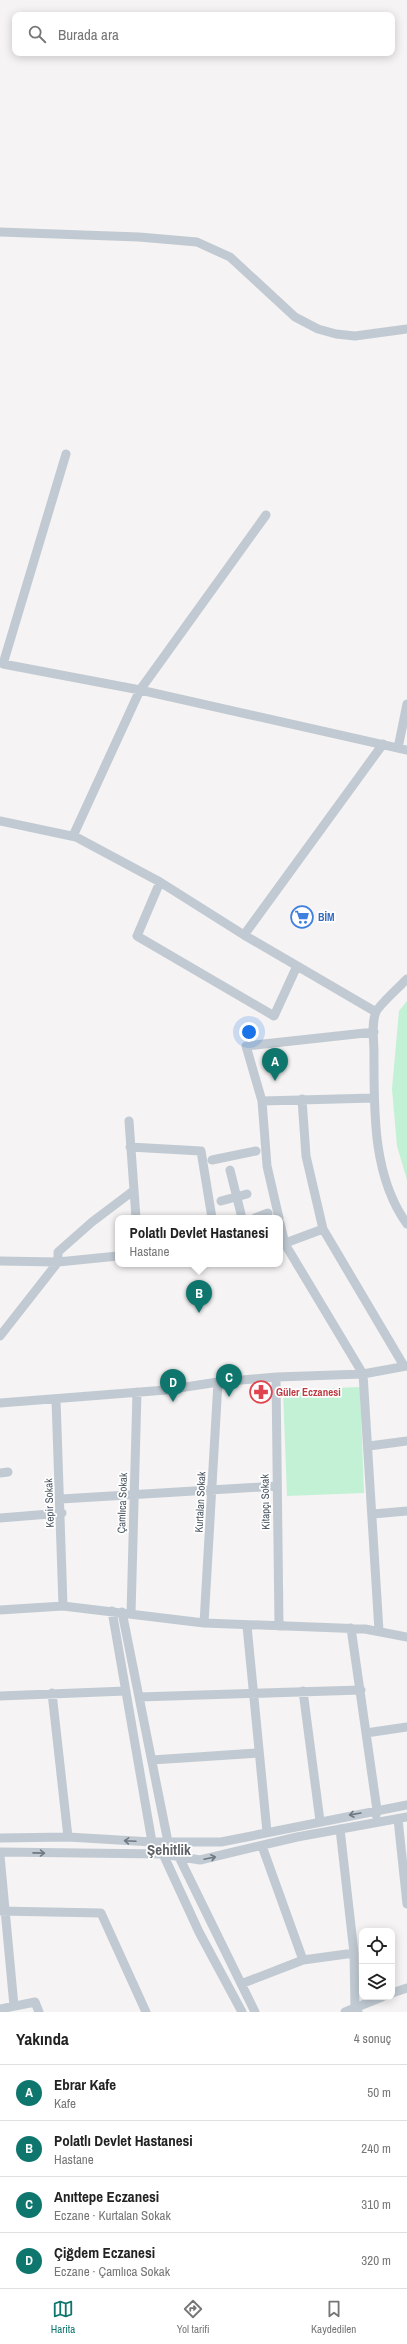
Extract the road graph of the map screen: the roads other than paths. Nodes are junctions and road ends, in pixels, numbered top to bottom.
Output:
1 (0, 232) edge
2 (407, 329) edge
3 (66, 454) dead end
4 (266, 515) dead end
5 (140, 690) junction
6 (407, 704) edge
7 (382, 744) junction
8 (403, 749) edge
9 (0, 821) edge
10 (73, 836) junction
11 (160, 882) junction
12 (244, 935) junction
13 (297, 966) junction
14 (407, 979) edge
15 (376, 1012) junction
16 (374, 1032) junction
17 (374, 1098) junction
18 (302, 1100) junction
19 (262, 1101) junction
20 (129, 1121) dead end
21 (130, 1147) junction
22 (256, 1151) dead end
23 (212, 1160) dead end
24 (230, 1170) dead end
25 (133, 1192) junction
26 (247, 1194) dead end
27 (237, 1196) junction
28 (221, 1201) dead end
29 (397, 1210) junction
30 (268, 1213) dead end
31 (136, 1215) edge
32 (212, 1215) edge
33 (241, 1215) edge
34 (263, 1215) edge
35 (278, 1215) edge
36 (407, 1224) edge
37 (323, 1229) junction
38 (407, 1229) edge
39 (283, 1244) edge
40 (115, 1256) edge
41 (0, 1261) edge
42 (58, 1262) junction
43 (0, 1336) edge
44 (406, 1366) edge
45 (363, 1374) junction
46 (276, 1377) junction
47 (218, 1382) junction
48 (137, 1392) junction
49 (56, 1399) junction
50 (0, 1403) edge
51 (407, 1441) edge
52 (369, 1446) junction
53 (277, 1486) junction
54 (212, 1490) junction
55 (134, 1494) junction
56 (61, 1499) junction
57 (407, 1510) edge
58 (62, 1513) junction
59 (373, 1514) junction
60 (0, 1518) edge
61 (64, 1606) junction
62 (0, 1610) edge
63 (112, 1611) junction
64 (126, 1613) junction
65 (204, 1623) junction
66 (247, 1626) junction
67 (278, 1626) junction
68 (351, 1628) junction
69 (379, 1631) junction
70 (407, 1637) edge
71 (361, 1690) junction
72 (126, 1691) junction
73 (303, 1691) junction
74 (52, 1693) junction
75 (253, 1694) junction
76 (0, 1696) edge
77 (139, 1697) junction
78 (407, 1727) edge
79 (366, 1733) junction
80 (258, 1752) junction
81 (152, 1760) junction
82 (407, 1805) edge
83 (377, 1810) junction
84 (403, 1818) edge
85 (320, 1821) junction
86 (374, 1823) junction
87 (340, 1829) junction
88 (267, 1832) junction
89 (68, 1837) junction
90 (0, 1838) edge
91 (152, 1842) junction
92 (168, 1842) junction
93 (262, 1846) junction
94 (0, 1852) edge
95 (163, 1854) junction
96 (0, 1856) edge
97 (179, 1857) junction
98 (407, 1904) edge
99 (2, 1911) edge
100 (354, 1953) junction
101 (303, 1960) junction
102 (241, 1984) junction
103 (407, 1988) edge
104 (395, 1992) edge
105 (376, 2000) edge
106 (14, 2006) junction
107 (0, 2009) edge
108 (356, 2009) edge
109 (39, 2012) edge
110 (146, 2012) edge
111 (242, 2012) edge
112 (254, 2012) edge
113 (345, 2012) edge

1 - 2 street
3 - 5 street
4 - 5 street
5 - 7 street
5 - 10 street
6 - 8 street
7 - 8 street
7 - 12 street
9 - 10 street
10 - 11 street
11 - 12 street
11 - 13 street
12 - 13 street
13 - 15 street
14 - 15 street
15 - 16 street
16 - 17 street
16 - 19 street
17 - 18 street
17 - 29 street
18 - 19 street
18 - 37 street
19 - 35 street
20 - 21 street
21 - 25 street
21 - 32 street
22 - 23 street
24 - 27 street
25 - 31 street
25 - 42 street
26 - 27 street
27 - 28 street
27 - 33 street
29 - 36 street
29 - 38 street
30 - 34 street
37 - 39 street
37 - 44 street
39 - 45 street
40 - 42 street
41 - 42 street
42 - 43 street
44 - 45 street
45 - 46 street
45 - 52 street
46 - 47 street
46 - 53 street, Kitapçı Sokak
47 - 48 street
47 - 54 street, Kurtalan Sokak
48 - 49 street
48 - 55 street, Çamlıca Sokak
49 - 50 street
49 - 56 street, Kepir Sokak
51 - 52 street
52 - 59 street
53 - 54 street
53 - 67 street, Kitapçı Sokak
54 - 55 street
54 - 65 street, Kurtalan Sokak
55 - 56 street
55 - 64 street, Çamlıca Sokak
56 - 58 street, Kepir Sokak
57 - 59 street
58 - 60 street
58 - 61 street, Kepir Sokak
59 - 69 street
61 - 62 street
61 - 63 street
63 - 64 street
63 - 72 street
64 - 65 street
64 - 77 street, Çamlıca Sokak
65 - 66 street
66 - 67 street
66 - 75 street
67 - 68 street
68 - 69 street
68 - 71 street
69 - 70 street
71 - 73 street
71 - 79 street
72 - 74 street
72 - 91 street
73 - 75 street
73 - 85 street
74 - 76 street
74 - 89 street
75 - 77 street
75 - 80 street
77 - 81 street, Çamlıca Sokak
78 - 79 street
79 - 83 street
80 - 81 street
80 - 88 street
81 - 92 street, Çamlıca Sokak
82 - 83 street
83 -> 85 street
83 - 86 street
84 - 86 street
84 - 98 street
85 - 88 street
86 - 87 street
87 - 93 street
87 - 100 street
88 - 92 street
89 - 90 street
91 -> 89 street
91 - 92 street
91 - 95 street
92 - 97 street
97 -> 93 street
93 - 101 street
94 -> 95 street
95 - 97 street
95 - 111 street
96 - 99 street
97 - 102 street
99 - 106 street
99 - 110 street
100 - 101 street
100 - 108 street
101 - 102 street
102 - 112 street
103 - 104 street
105 - 108 street
106 - 107 street
106 - 109 street
108 - 113 street

